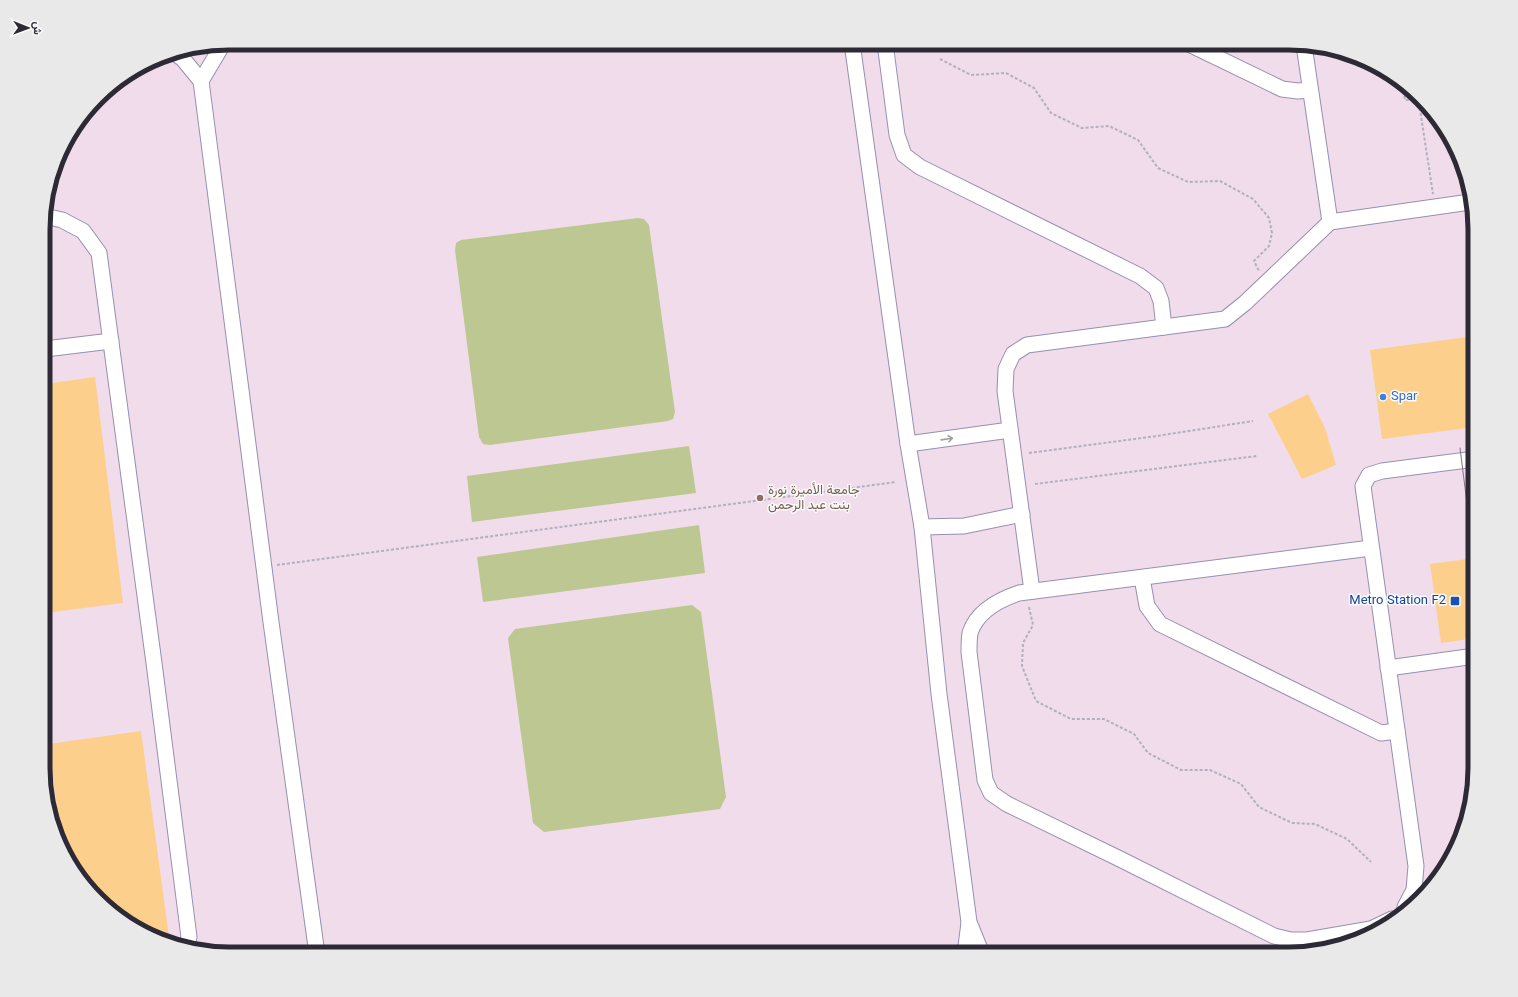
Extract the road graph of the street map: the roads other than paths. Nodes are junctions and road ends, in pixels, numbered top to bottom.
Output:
1 (219, 50) edge
2 (853, 50) edge
3 (886, 50) edge
4 (1201, 50) edge
5 (1305, 51) edge
6 (180, 57) edge
7 (201, 81) junction
8 (1310, 90) junction
9 (1466, 203) edge
10 (50, 217) edge
11 (1330, 222) junction
12 (1164, 327) junction
13 (111, 341) junction
14 (50, 348) edge
15 (1010, 430) junction
16 (908, 444) junction
17 (1468, 460) edge
18 (1022, 514) junction
19 (922, 527) junction
20 (1371, 548) junction
21 (1142, 578) junction
22 (1032, 591) junction
23 (1468, 657) edge
24 (1388, 668) junction
25 (1397, 731) junction
26 (1408, 901) edge
27 (970, 922) junction
28 (1363, 930) edge
29 (187, 942) edge
30 (316, 947) edge
31 (966, 947) edge
32 (979, 947) edge

1 - 7 street
2 - 16 street
3 - 12 street
4 - 8 street
5 - 8 street
6 - 7 street
7 - 30 street
8 - 11 street
9 - 11 street
10 - 13 street
11 - 12 street
12 - 15 street
13 - 14 street
13 - 29 street
16 -> 15 street
15 - 18 street
16 - 19 street
17 - 20 street
18 - 19 street
18 - 22 street
19 - 27 street
20 - 21 street
20 - 24 street
21 - 22 street
21 - 25 street
22 - 28 street
23 - 24 street
24 - 25 street
25 - 26 street
27 - 31 street
27 - 32 street

